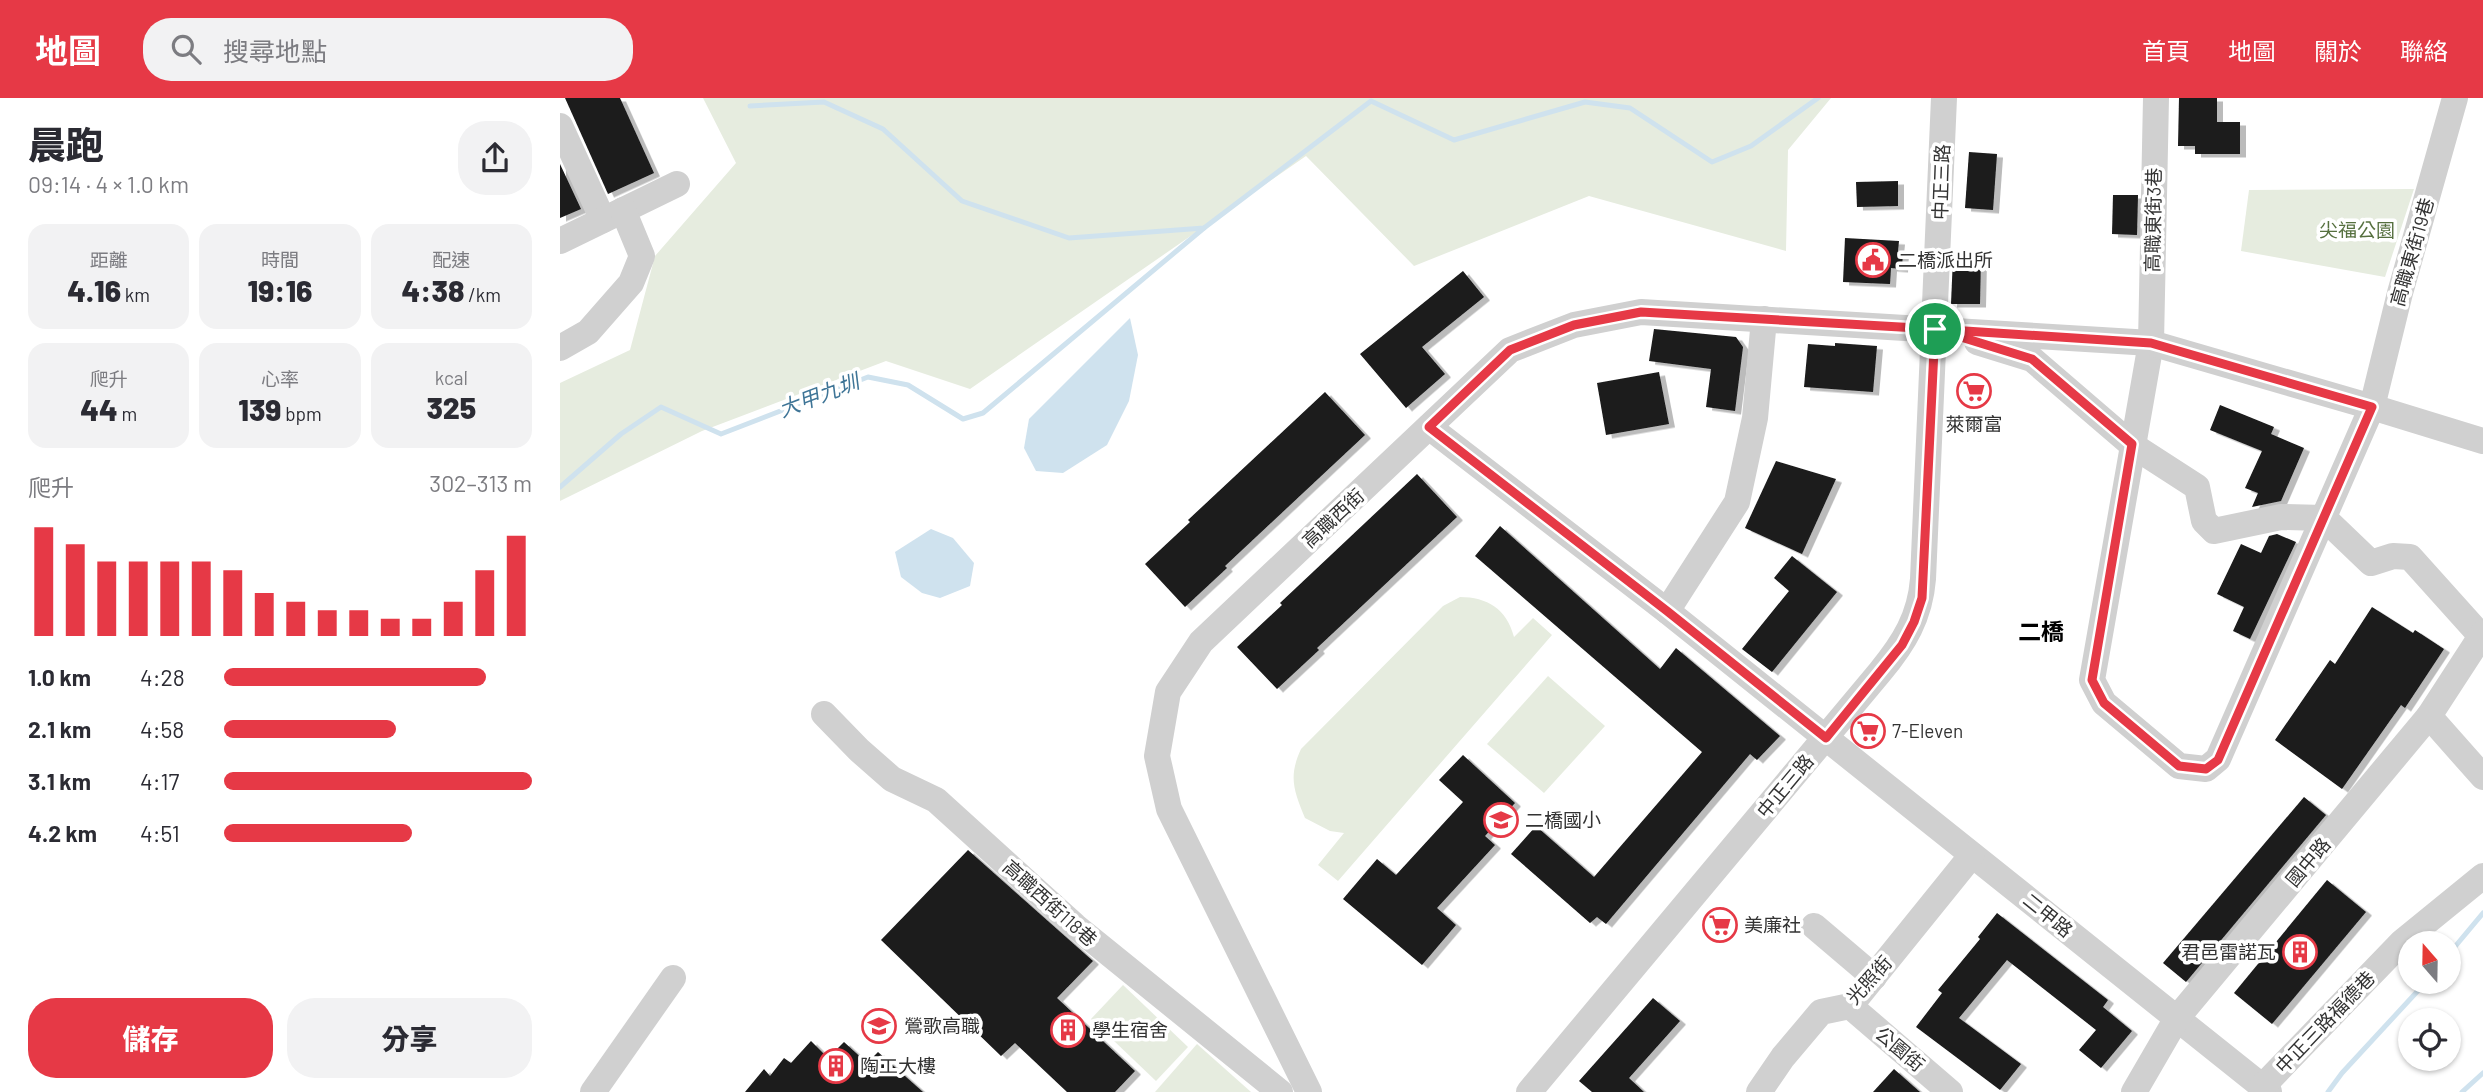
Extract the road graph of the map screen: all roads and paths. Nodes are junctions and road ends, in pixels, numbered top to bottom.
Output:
1 (1944, 98) edge
2 (2156, 98) edge
3 (2455, 98) edge
4 (560, 126) edge
5 (677, 184) dead end
6 (613, 215) junction
7 (560, 241) edge
8 (1764, 319) junction
9 (1935, 329) junction
10 (2151, 343) junction
11 (560, 348) edge
12 (2372, 407) junction
13 (1429, 427) junction
14 (2483, 442) edge
15 (2132, 444) junction
16 (2324, 518) junction
17 (1667, 611) junction
18 (2482, 635) edge
19 (824, 714) dead end
20 (2429, 716) junction
21 (1826, 738) junction
22 (2483, 777) edge
23 (1972, 855) junction
24 (2483, 876) edge
25 (1814, 926) dead end
26 (1874, 977) junction
27 (673, 978) dead end
28 (1850, 1006) junction
29 (2177, 1018) junction
30 (1540, 1088) edge
31 (2266, 1089) edge
32 (593, 1092) edge
33 (1280, 1092) edge
34 (1309, 1092) edge
35 (1759, 1092) edge
36 (1950, 1092) edge
37 (2134, 1092) edge

1 - 9 street, 中正三路
2 - 10 street, 高職東街3巷
3 - 12 street, 高職東街19巷
4 - 6 street
5 - 6 street
6 - 7 street
6 - 11 street
8 - 9 street, 高職西街
8 - 13 street, 高職西街
8 - 17 street
9 - 10 street
9 - 15 street
9 - 21 street, 中正三路
10 - 12 street
10 - 15 street, 高職東街3巷
12 - 14 street
12 - 16 street
13 - 17 street, 二甲路
13 - 34 street, 高職西街
15 - 16 street
15 - 16 street, 高職東街3巷
16 - 18 street
17 - 21 street, 二甲路
18 - 20 street, 國中路
19 - 33 street, 高職西街118巷
20 - 22 street
20 - 29 street, 國中路
21 - 23 street, 二甲路
21 - 30 street, 中正三路
23 - 26 street, 光照街
23 - 29 street, 二甲路
24 - 31 street, 中正三路福德巷
25 - 26 street
26 - 28 street, 光照街
27 - 32 street
28 - 35 street, 光照街
28 - 36 street, 公園街
29 - 31 street, 二甲路
29 - 37 street, 國中路

